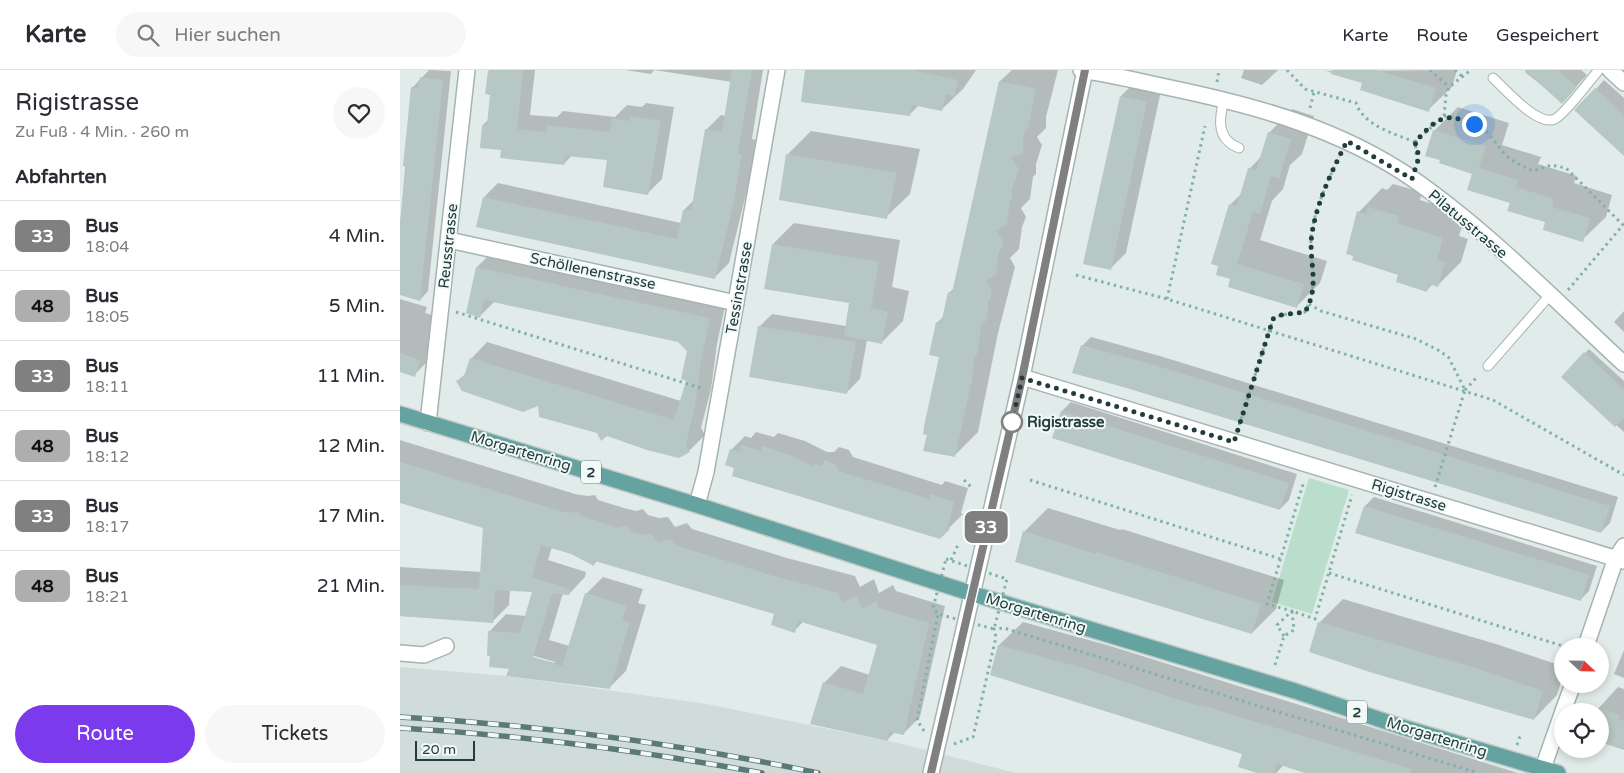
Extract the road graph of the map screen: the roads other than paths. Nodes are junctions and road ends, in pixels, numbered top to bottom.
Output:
1 (467, 70) edge
2 (777, 70) edge
3 (1081, 70) edge
4 (1085, 70) edge
5 (1599, 70) edge
6 (1610, 70) edge
7 (1493, 78) dead end
8 (1624, 83) edge
9 (1219, 98) junction
10 (1239, 148) dead end
11 (449, 240) junction
12 (1553, 299) junction
13 (736, 302) junction
14 (1624, 364) edge
15 (1488, 366) road end
16 (1022, 378) junction
17 (400, 414) edge
18 (428, 423) junction
19 (697, 505) junction
20 (1621, 555) edge
21 (970, 594) junction
22 (1589, 638) edge
23 (446, 646) dead end
24 (400, 653) edge
25 (1554, 756) edge
26 (1551, 771) edge
27 (930, 773) edge

1 - 11 street, Reusstrasse
2 - 13 street, Tessinstrasse
3 - 4 street, Pilatusstrasse
4 - 9 street, Pilatusstrasse
4 - 16 street
5 - 7 lane
6 - 8 street
9 - 10 lane
9 - 12 street, Pilatusstrasse
11 - 13 street, Schöllenenstrasse
11 - 18 street, Reusstrasse
12 - 14 street, Pilatusstrasse
12 - 15 lane
13 - 19 street, Tessinstrasse
16 - 20 street, Rigistrasse
16 - 21 street
17 - 18 main road, Morgartenring / 2
18 - 19 main road, Morgartenring / 2
19 - 21 main road, Morgartenring / 2
20 - 22 street
21 - 26 main road, Morgartenring / 2
21 - 27 street
23 - 24 street
25 - 26 street

